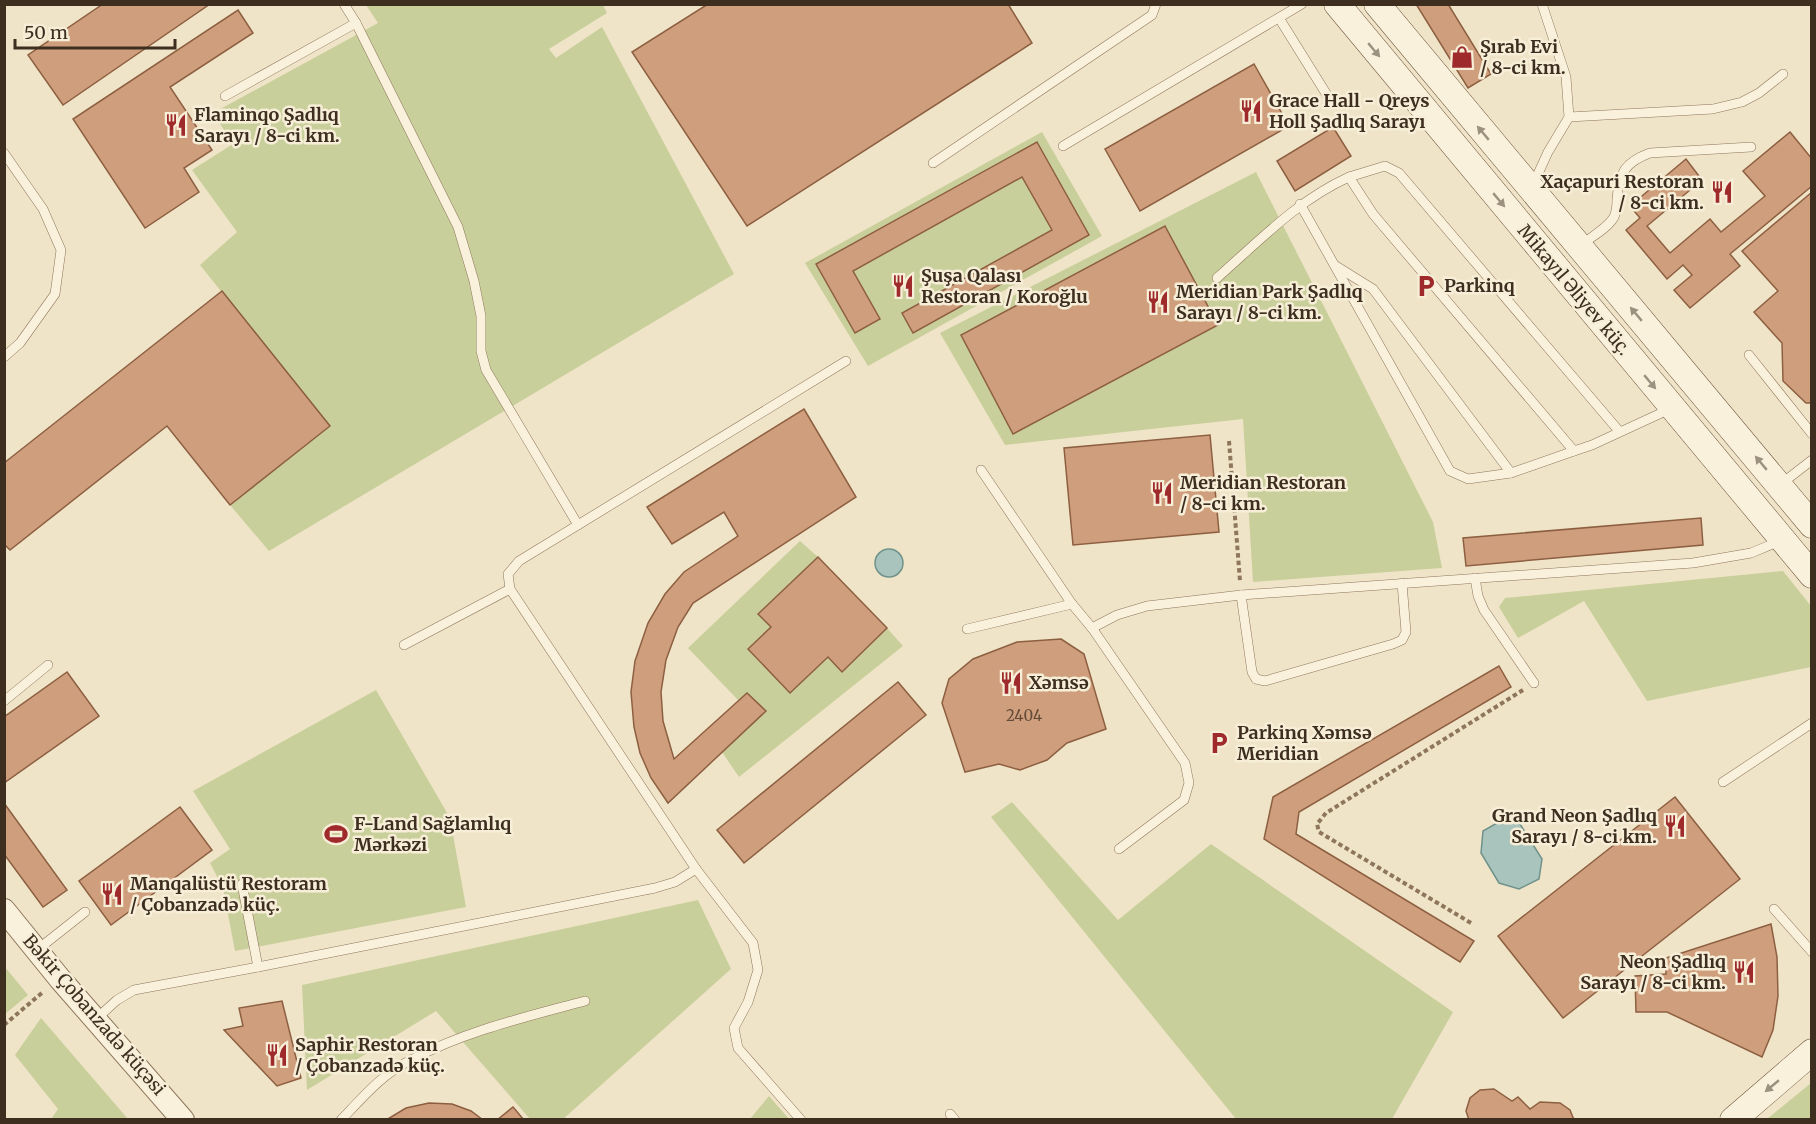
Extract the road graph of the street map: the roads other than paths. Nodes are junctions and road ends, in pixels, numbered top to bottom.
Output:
1 (344, 4) edge
2 (1156, 4) edge
3 (1302, 4) edge
4 (1337, 4) edge
5 (1377, 4) edge
6 (1542, 4) edge
7 (1279, 18) junction
8 (356, 23) junction
9 (1783, 74) dead end
10 (1327, 95) dead end
11 (225, 96) dead end
12 (1569, 117) junction
13 (1063, 146) dead end
14 (1751, 147) dead end
15 (4, 153) edge
16 (933, 163) dead end
17 (1348, 177) junction
18 (1530, 190) junction
19 (1300, 204) junction
20 (1580, 246) junction
21 (1335, 266) junction
22 (1217, 278) dead end
23 (1749, 355) dead end
24 (4, 357) edge
25 (846, 361) dead end
26 (1672, 408) junction
27 (1619, 431) junction
28 (1812, 434) edge
29 (1574, 451) junction
30 (1812, 460) edge
31 (981, 470) dead end
32 (1511, 473) junction
33 (1779, 486) junction
34 (578, 525) junction
35 (1812, 525) edge
36 (1782, 540) junction
37 (1812, 575) edge
38 (1475, 578) junction
39 (1402, 583) junction
40 (510, 589) junction
41 (1241, 595) junction
42 (1072, 604) junction
43 (1092, 628) junction
44 (967, 629) dead end
45 (404, 645) dead end
46 (48, 665) dead end
47 (1534, 683) road end
48 (4, 700) edge
49 (1812, 723) edge
50 (1723, 782) dead end
51 (1119, 849) dead end
52 (696, 869) junction
53 (242, 884) dead end
54 (1774, 909) dead end
55 (4, 910) edge
56 (85, 912) dead end
57 (37, 950) junction
58 (1812, 952) edge
59 (258, 967) junction
60 (585, 1001) dead end
61 (96, 1019) junction
62 (1812, 1052) edge
63 (183, 1119) edge
64 (341, 1119) edge
65 (801, 1119) edge
66 (1733, 1119) edge

1 - 8 lane
2 - 16 lane
3 - 7 lane
4 -> 26 main road, Mikayıl Əliyev küç.
18 -> 5 main road
6 - 12 lane
7 - 10 lane
7 - 13 lane
8 - 11 lane
8 - 34 lane
9 - 12 lane
12 - 18 lane
14 - 20 lane
15 - 24 lane
17 - 19 lane
17 - 27 lane
17 - 29 lane
18 - 20 main road
19 - 21 lane
19 - 22 lane
33 -> 20 main road
21 - 32 lane
21 - 32 lane
23 - 28 lane
25 - 34 lane
26 - 27 lane
26 - 36 main road, Mikayıl Əliyev küç.
27 - 29 lane
29 - 32 lane
30 - 33 lane
31 - 42 lane
33 - 35 main road
34 - 40 lane
36 - 37 main road, Mikayıl Əliyev küç.
36 - 38 lane
38 - 39 lane
38 - 47 lane
39 - 41 lane
39 - 41 lane
40 - 45 lane
40 - 52 lane
41 - 43 lane
42 - 43 lane
42 - 44 lane
43 - 51 lane
46 - 48 lane
49 - 50 lane
52 - 59 lane
52 - 65 lane
53 - 59 lane
54 - 58 lane
55 - 57 street, Bəkir Çobanzadə küçəsi
56 - 57 lane
57 - 61 street, Bəkir Çobanzadə küçəsi
59 - 61 lane
60 - 64 lane
61 - 63 street, Bəkir Çobanzadə küçəsi
62 -> 66 main road

